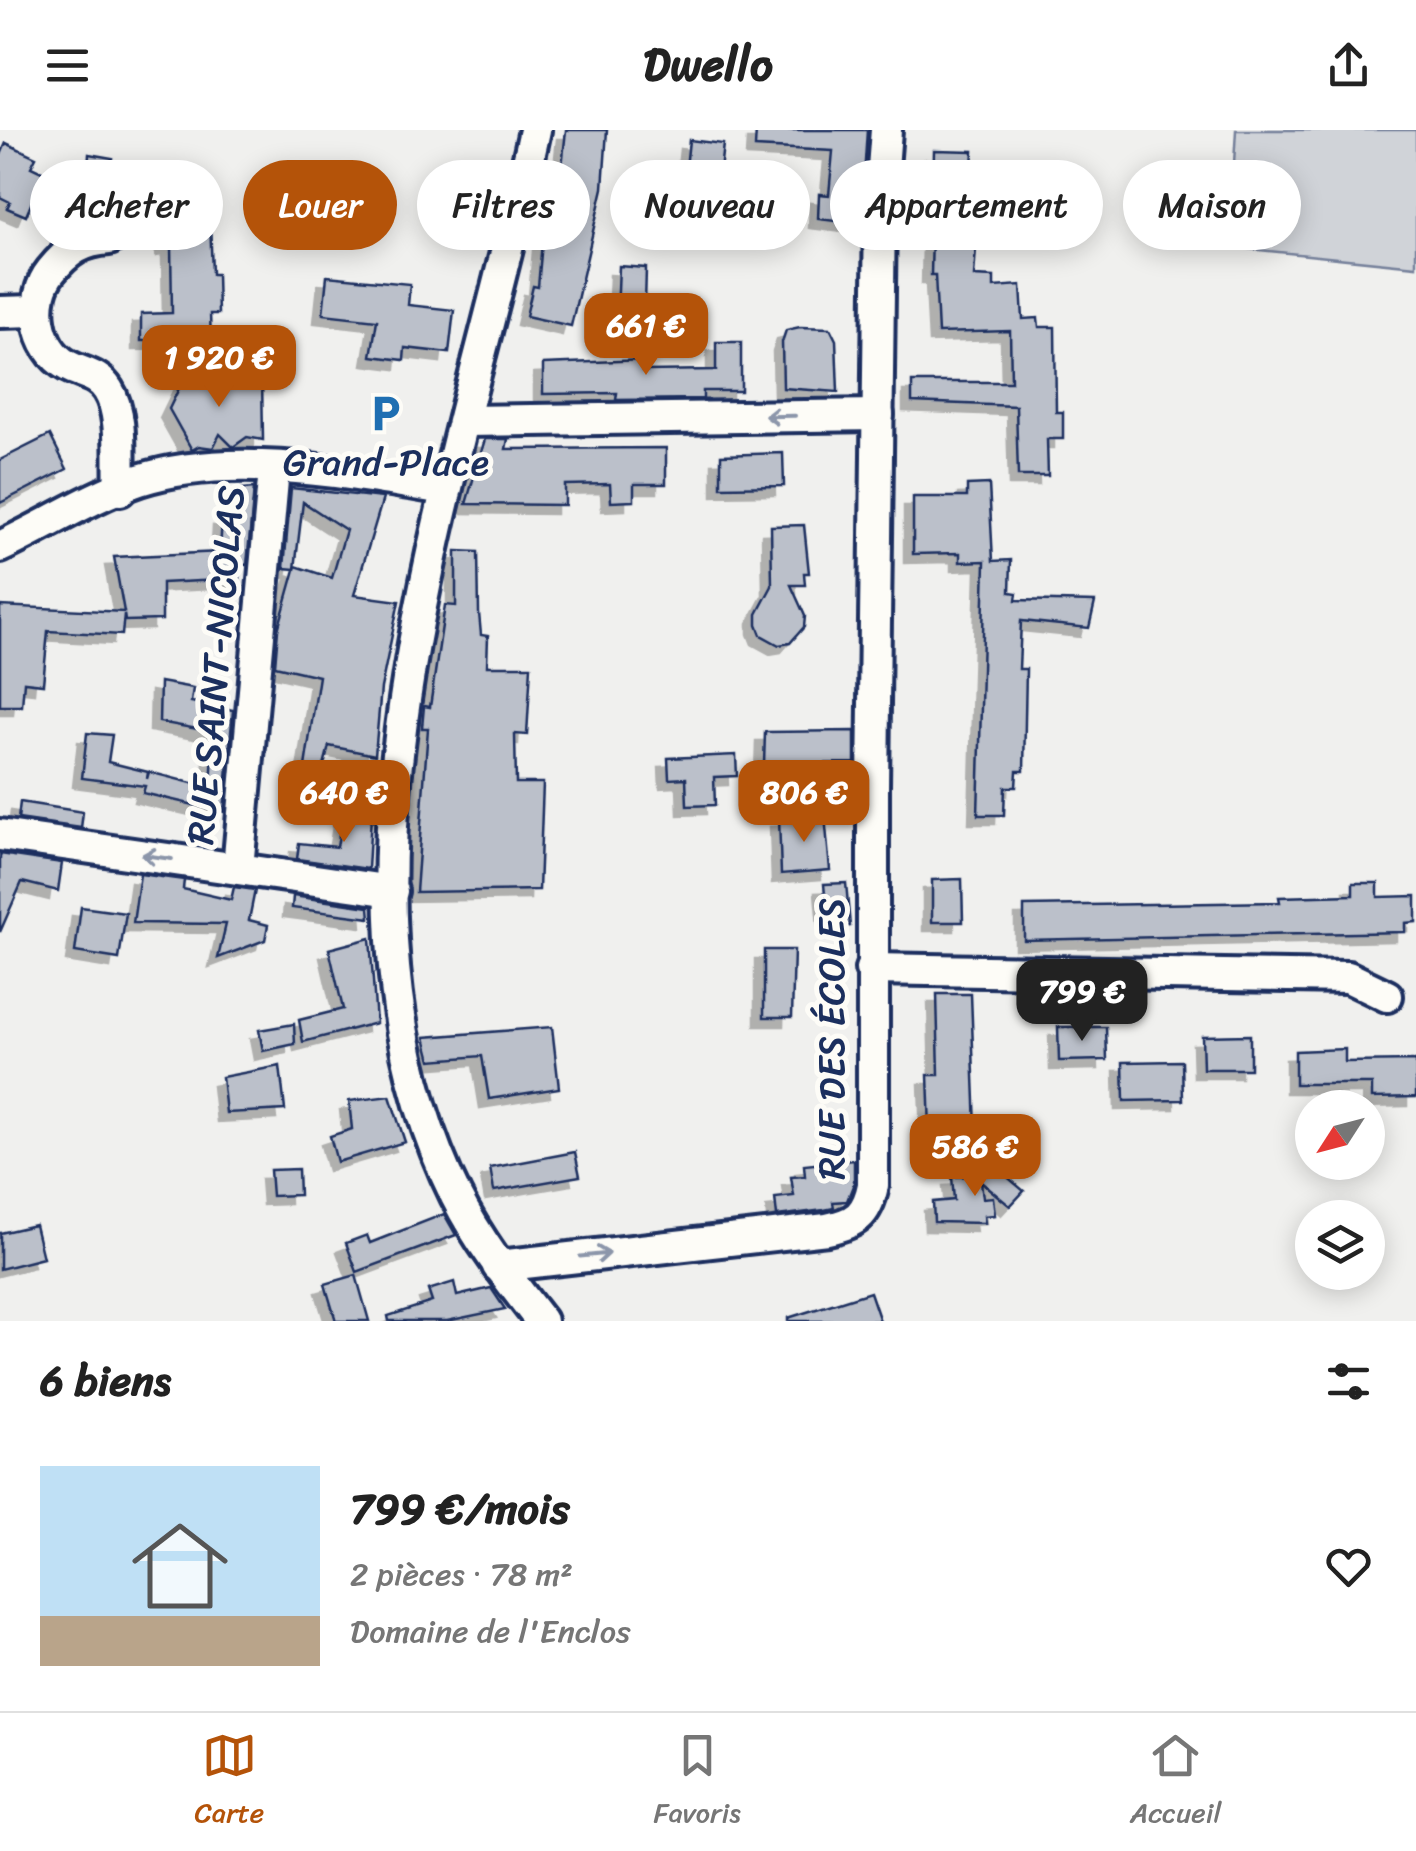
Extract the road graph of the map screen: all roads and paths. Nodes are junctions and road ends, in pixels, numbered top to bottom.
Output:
1 (534, 130) edge
2 (886, 130) edge
3 (71, 250) edge
4 (35, 311) junction
5 (0, 312) edge
6 (878, 415) junction
7 (464, 422) junction
8 (274, 469) junction
9 (445, 489) junction
10 (120, 490) junction
11 (0, 548) edge
12 (0, 835) edge
13 (238, 868) junction
14 (392, 891) junction
15 (872, 970) junction
16 (1387, 996) dead end
17 (498, 1266) junction
18 (534, 1320) edge

1 - 7 street
2 - 6 street, RUE DES ÉCOLES
3 - 4 street
4 - 5 street
4 - 10 street
6 -> 7 street
6 - 15 street, RUE DES ÉCOLES
7 - 9 street
8 - 9 street
8 - 10 street
8 - 13 street, RUE SAINT-NICOLAS
9 - 14 street
10 - 11 street
13 -> 12 street
13 - 14 street
14 - 17 street
15 - 16 street
17 -> 15 street, RUE DES ÉCOLES
17 - 18 street

